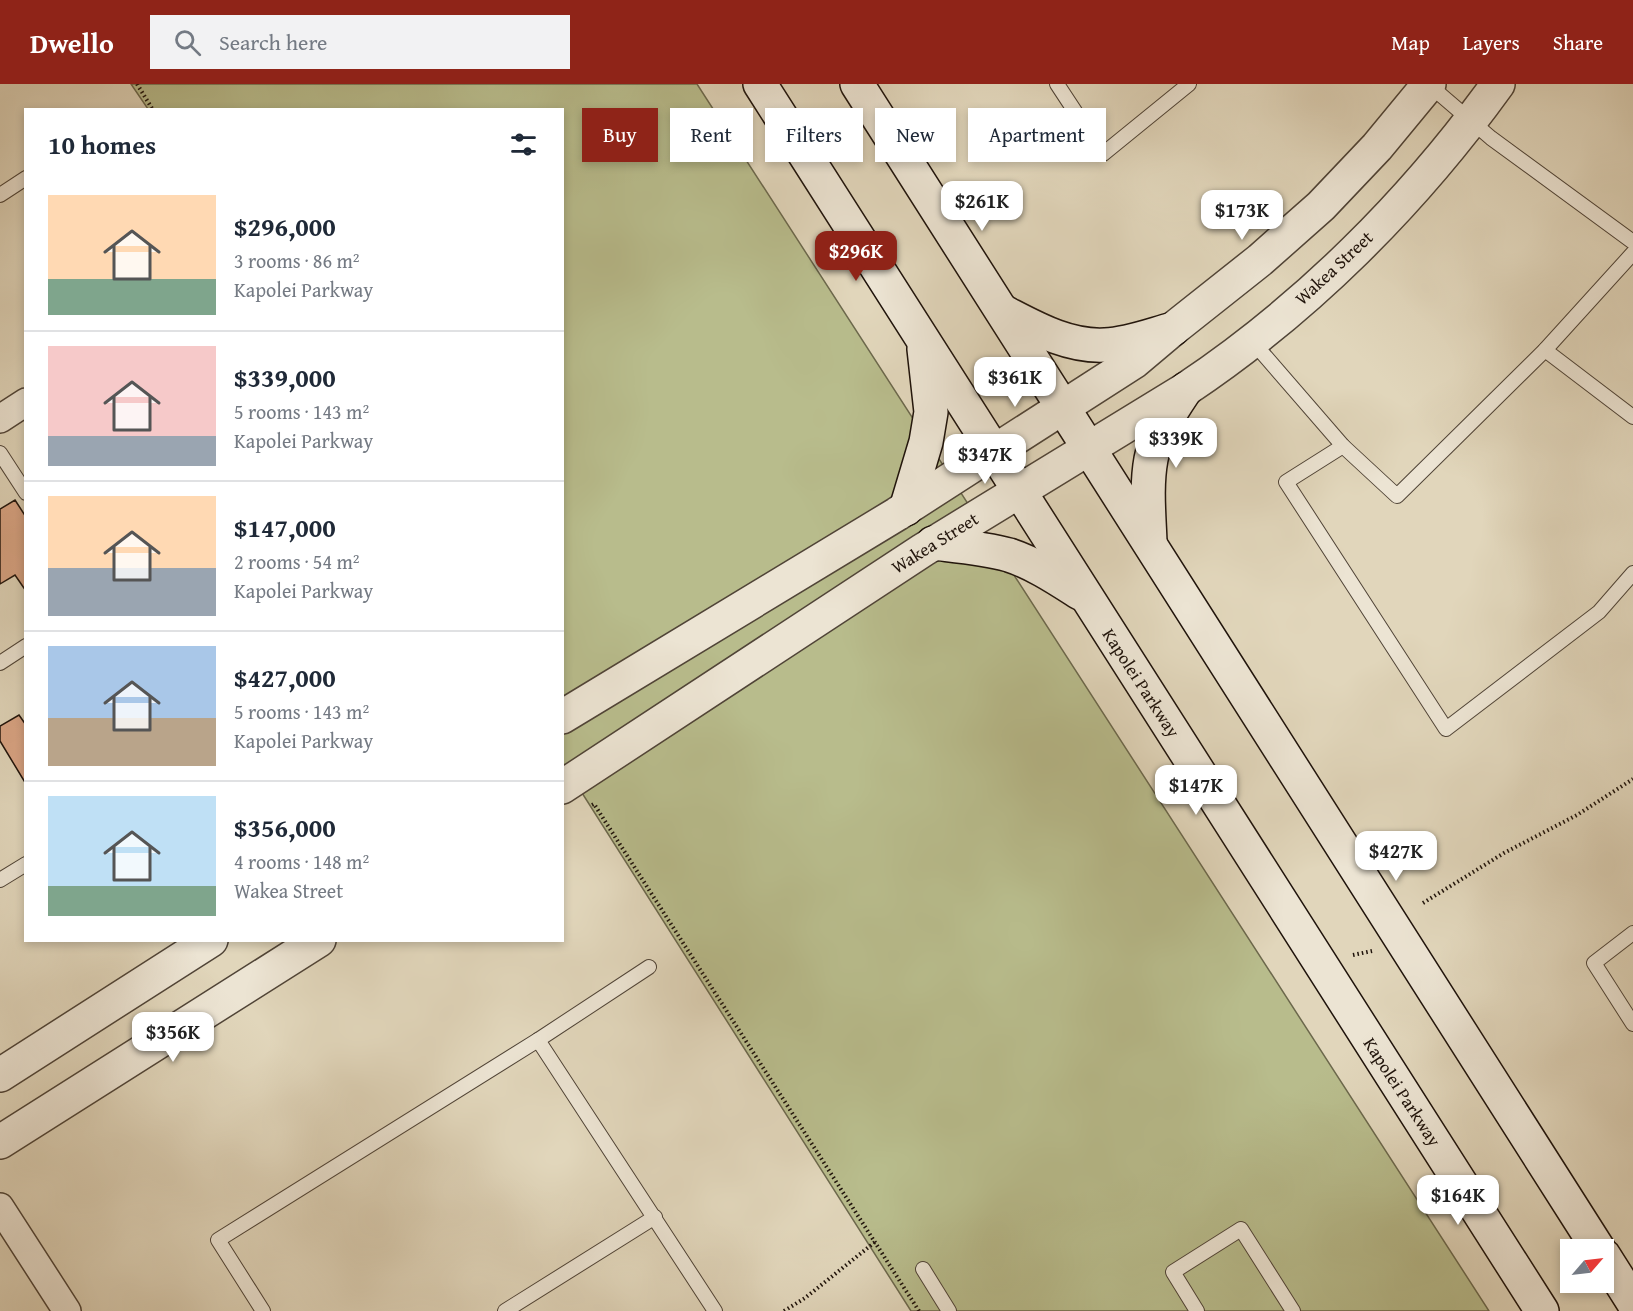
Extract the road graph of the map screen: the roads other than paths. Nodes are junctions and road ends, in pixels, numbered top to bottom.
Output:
1 (760, 84) edge
2 (857, 84) edge
3 (1057, 84) edge
4 (1189, 84) edge
5 (1428, 84) edge
6 (1498, 84) edge
7 (1471, 122) junction
8 (24, 179) edge
9 (0, 195) edge
10 (1633, 242) edge
11 (1633, 253) edge
12 (1002, 311) junction
13 (1173, 329) junction
14 (923, 341) junction
15 (1252, 341) junction
16 (1545, 350) junction
17 (1186, 389) junction
18 (24, 403) edge
19 (1064, 407) junction
20 (1633, 417) edge
21 (0, 418) edge
22 (1343, 446) junction
23 (1090, 448) junction
24 (995, 452) junction
25 (0, 453) edge
26 (24, 490) edge
27 (1019, 491) junction
28 (902, 512) junction
29 (1150, 542) junction
30 (928, 546) junction
31 (1633, 573) edge
32 (1085, 596) junction
33 (24, 647) edge
34 (0, 663) edge
35 (564, 716) edge
36 (574, 792) edge
37 (0, 863) edge
38 (24, 865) edge
39 (4, 878) edge
40 (1633, 933) edge
41 (208, 942) edge
42 (316, 942) edge
43 (649, 967) dead end
44 (1633, 1024) edge
45 (538, 1040) junction
46 (0, 1075) edge
47 (0, 1142) edge
48 (0, 1207) edge
49 (655, 1216) junction
50 (1592, 1239) edge
51 (923, 1269) dead end
52 (1614, 1272) edge
53 (1633, 1302) edge
54 (67, 1311) edge
55 (263, 1311) edge
56 (505, 1311) edge
57 (715, 1311) edge
58 (949, 1311) edge
59 (1197, 1311) edge
60 (1293, 1311) edge
61 (1542, 1311) edge

1 - 14 main road, Kapolei Parkway
2 - 12 main road
3 - 4 lane
5 - 7 lane
5 - 13 main road
6 - 7 main road, Wakea Street
7 - 10 lane
7 - 15 main road, Wakea Street
8 - 9 lane
11 - 16 lane
12 - 13 main road
12 - 19 main road
13 - 19 main road
14 - 24 main road, Kapolei Parkway
14 - 28 main road
15 - 17 main road, Wakea Street
15 - 22 lane
16 - 20 lane
16 - 22 lane
17 - 23 main road, Wakea Street
17 - 29 main road
18 - 21 street
19 - 23 main road
19 - 24 main road
22 - 31 lane
23 - 27 main road, Wakea Street
23 - 29 main road
24 - 27 main road, Kapolei Parkway
24 - 28 main road
25 - 26 lane
27 - 30 main road, Wakea Street
27 - 32 main road, Kapolei Parkway
28 - 35 main road
29 - 50 main road
30 - 32 main road
30 - 36 main road, Wakea Street
32 - 61 main road, Kapolei Parkway
33 - 34 lane
37 - 39 lane
38 - 39 lane
40 - 44 lane
41 - 46 main road
42 - 47 main road
43 - 45 lane
45 - 49 lane
45 - 55 lane
48 - 54 street
49 - 56 lane
49 - 57 lane
51 - 58 lane
52 - 53 main road
59 - 60 lane

